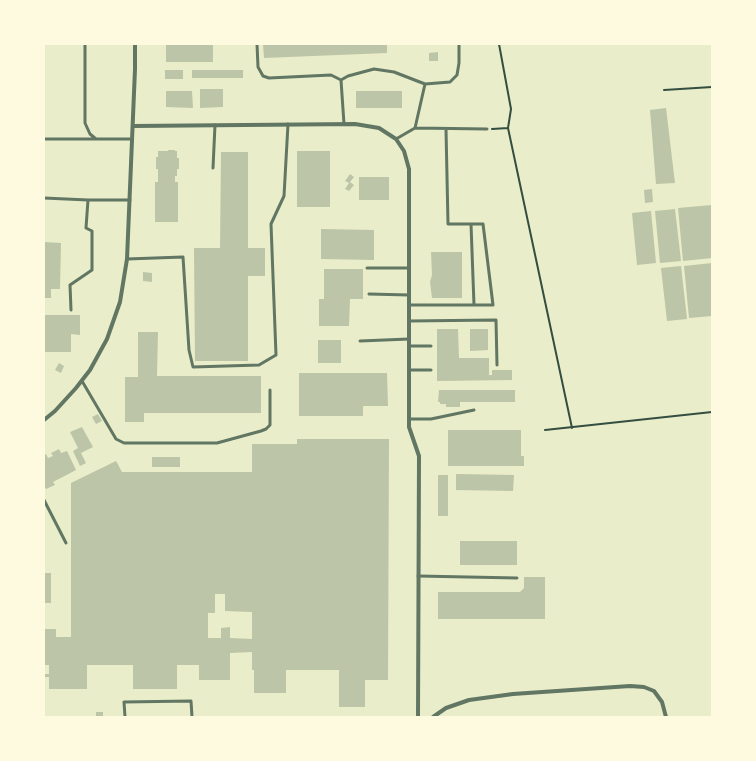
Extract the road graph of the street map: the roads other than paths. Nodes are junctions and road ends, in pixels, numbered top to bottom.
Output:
1 (85, 44) edge
2 (135, 44) edge
3 (257, 44) edge
4 (459, 44) edge
5 (341, 80) junction
6 (425, 84) junction
7 (288, 124) junction
8 (344, 124) junction
9 (215, 125) junction
10 (133, 126) junction
11 (415, 128) junction
12 (446, 129) junction
13 (487, 129) road end
14 (44, 139) edge
15 (96, 139) junction
16 (132, 139) junction
17 (396, 139) junction
18 (213, 168) dead end
19 (44, 198) edge
20 (88, 200) junction
21 (130, 200) junction
22 (471, 224) junction
23 (127, 259) junction
24 (367, 268) dead end
25 (409, 268) junction
26 (369, 294) dead end
27 (409, 295) junction
28 (474, 305) junction
29 (409, 306) junction
30 (71, 310) dead end
31 (409, 321) junction
32 (409, 339) junction
33 (360, 341) dead end
34 (409, 346) junction
35 (431, 346) dead end
36 (497, 365) dead end
37 (409, 370) junction
38 (431, 370) dead end
39 (82, 381) junction
40 (270, 390) dead end
41 (474, 410) dead end
42 (409, 419) junction
43 (44, 420) edge
44 (44, 500) edge
45 (66, 543) dead end
46 (418, 576) junction
47 (517, 578) dead end
48 (125, 717) edge
49 (192, 717) edge
50 (418, 717) edge
51 (433, 717) edge
52 (666, 717) edge

1 - 15 lane
2 - 10 street
3 - 5 lane
4 - 6 lane
5 - 6 lane
5 - 8 lane
6 - 11 lane
7 - 8 street
7 - 9 street
7 - 23 lane
8 - 17 street
9 - 10 street
9 - 18 lane
10 - 16 street
11 - 12 lane
11 - 17 lane
12 - 13 lane
12 - 22 lane
14 - 15 lane
15 - 16 lane
16 - 21 street
17 - 25 street
19 - 20 lane
20 - 21 lane
20 - 30 lane
21 - 23 street
22 - 28 lane
22 - 28 lane
23 - 39 street
24 - 25 lane
25 - 27 street
26 - 27 lane
27 - 29 street
28 - 29 lane
29 - 31 street
31 - 32 street
31 - 36 lane
32 - 33 lane
32 - 34 street
34 - 35 lane
34 - 37 street
37 - 38 lane
37 - 42 street
39 - 40 lane
39 - 43 street
41 - 42 lane
42 - 46 street
44 - 45 lane
46 - 47 lane
46 - 50 street
48 - 49 lane
51 - 52 street

